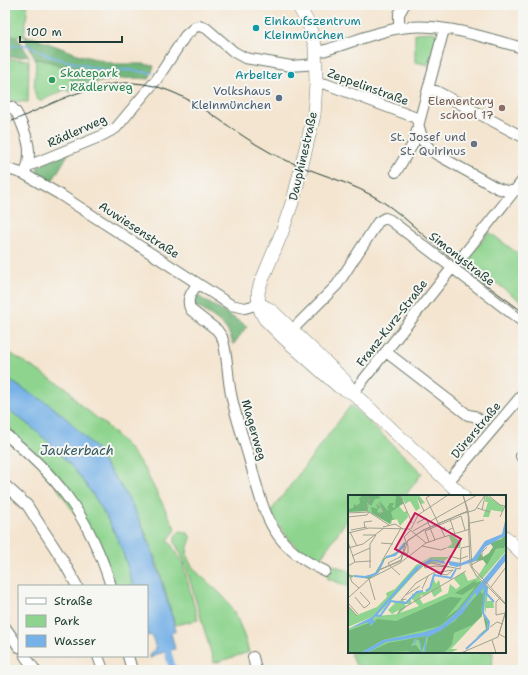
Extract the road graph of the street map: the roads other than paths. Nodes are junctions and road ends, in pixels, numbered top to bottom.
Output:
1 (298, 5) edge
2 (404, 5) edge
3 (399, 28) junction
4 (444, 29) junction
5 (523, 48) edge
6 (316, 58) junction
7 (316, 83) junction
8 (428, 89) junction
9 (5, 108) edge
10 (419, 126) junction
11 (523, 137) edge
12 (5, 168) edge
13 (26, 170) junction
14 (396, 172) dead end
15 (523, 180) edge
16 (519, 190) edge
17 (461, 258) dead end
18 (452, 268) junction
19 (197, 284) junction
20 (259, 304) junction
21 (523, 322) edge
22 (291, 330) junction
23 (386, 352) junction
24 (353, 393) junction
25 (523, 394) edge
26 (480, 420) tunnel mouth
27 (5, 434) edge
28 (523, 452) edge
29 (523, 458) edge
30 (448, 482) junction
31 (5, 484) edge
32 (462, 495) edge
33 (506, 538) edge
34 (523, 554) edge
35 (325, 571) dead end
36 (76, 585) edge
37 (111, 585) edge
38 (5, 627) edge
39 (18, 646) edge
40 (26, 657) edge
41 (98, 657) edge
42 (128, 657) edge
43 (253, 657) dead end
44 (35, 670) edge
45 (103, 670) edge
46 (132, 670) edge
47 (256, 670) edge

1 - 6 main road, Dauphinestraße
2 - 3 street
3 - 4 street
3 - 6 street
4 - 5 street
4 - 8 street
6 - 7 main road, Dauphinestraße
6 - 13 street, Rädlerweg
7 - 10 street, Zeppelinstraße
7 - 20 main road, Dauphinestraße
8 - 10 street
8 - 11 street
9 - 13 street
10 - 14 street
10 - 16 street, Zeppelinstraße
12 - 13 street, Auwiesenstraße
13 - 19 street, Auwiesenstraße
15 - 16 street
16 - 17 street
18 - 21 street, Simonystraße
18 - 22 street, Simonystraße
18 - 23 street, Franz-Kurz-Straße
19 - 20 street, Auwiesenstraße
19 - 35 street, Magerweg
20 - 22 main road, Dauphinestraße
20 - 24 main road, Dauphinestraße
22 - 24 main road, Dauphinestraße
23 - 24 street, Franz-Kurz-Straße
23 - 26 street
24 - 30 main road, Dauphinestraße
25 - 30 street, Dürerstraße
27 - 37 street
28 - 29 street
30 - 32 main road, Dauphinestraße
31 - 36 street
33 - 34 main road
38 - 39 street
40 - 44 street
41 - 45 street
42 - 46 street
43 - 47 street

